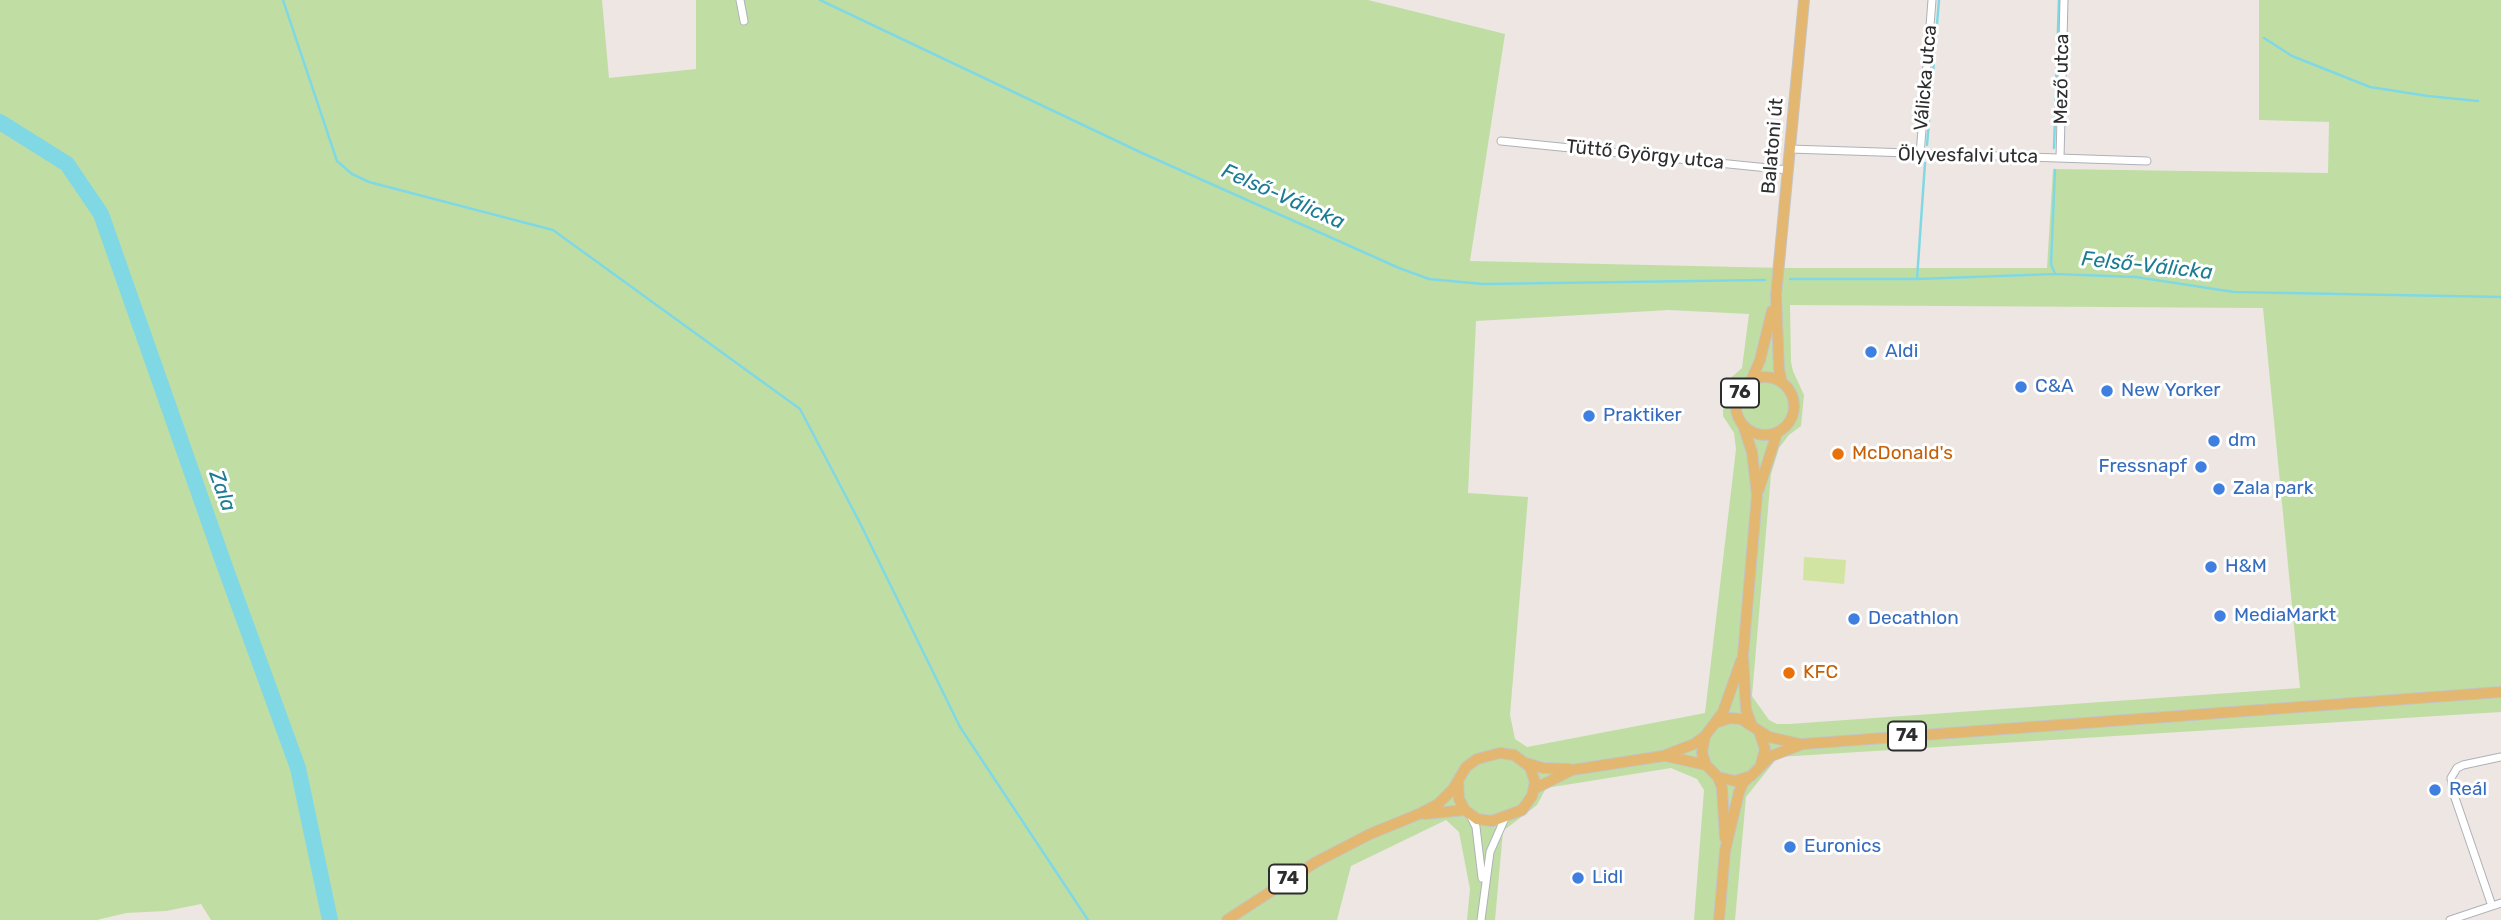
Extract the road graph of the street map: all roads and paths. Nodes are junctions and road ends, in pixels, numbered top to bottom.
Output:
1 (740, 0) edge
2 (1804, 0) edge
3 (1932, 0) edge
4 (2064, 0) edge
5 (744, 21) dead end
6 (1501, 141) dead end
7 (1790, 149) junction
8 (1920, 155) junction
9 (2060, 158) junction
10 (2147, 161) dead end
11 (1788, 170) junction
12 (1776, 295) junction
13 (1751, 381) junction
14 (1782, 383) junction
15 (1743, 425) junction
16 (1777, 433) junction
17 (1757, 495) junction
18 (1743, 655) junction
19 (2501, 692) edge
20 (1714, 724) junction
21 (1754, 726) junction
22 (1705, 736) junction
23 (1803, 744) junction
24 (1663, 756) junction
25 (2501, 757) edge
26 (1526, 763) junction
27 (1761, 764) junction
28 (1706, 765) junction
29 (1572, 770) junction
30 (1751, 776) junction
31 (1718, 777) junction
32 (1458, 781) junction
33 (1534, 789) junction
34 (1468, 813) junction
35 (1419, 814) junction
36 (1505, 818) junction
37 (1725, 851) junction
38 (1483, 889) junction
39 (2501, 902) edge
40 (2491, 906) junction
41 (1227, 920) edge
42 (1481, 920) edge
43 (1719, 920) edge
44 (2450, 920) edge

1 - 5 street
2 - 7 main road, Balatoni út / 76
3 - 8 street, Válicka utca
4 - 9 street, Mező utca
6 - 11 street, Tüttő György utca
7 - 8 street, Ölyvesfalvi utca
7 - 11 main road, Balatoni út / 76
8 - 9 street, Ölyvesfalvi utca
9 - 10 street, Ölyvesfalvi utca
11 - 12 main road, Balatoni út / 76
12 - 13 main road, Balatoni út / 76
12 - 14 main road, Balatoni út / 76
13 - 14 main road, 76
13 - 15 main road, 76
14 - 16 main road, 76
15 - 16 main road, 76
15 - 17 main road, 76
16 - 17 main road, 76
17 - 18 main road, 76
18 - 20 main road, 76
18 - 21 main road, 76
19 - 23 main road, 74
20 - 21 main road, 74
20 - 22 main road, 74
21 - 23 main road, 74
21 - 27 main road
22 - 24 main road, 74
22 - 28 main road
23 - 27 main road, 74
24 - 28 main road, 74
24 - 29 main road, 74
25 - 40 street
26 - 29 main road, 74
26 - 32 main road, 74
26 - 33 main road
27 - 30 main road, 74
28 - 31 main road
29 - 33 main road, 74
30 - 31 main road
30 - 37 main road
31 - 37 main road
32 - 34 main road
32 - 35 main road, 74
33 - 36 main road, 74
34 - 35 main road, 74
34 - 36 main road, 74
34 - 38 street
35 - 41 main road, 74
36 - 38 street
37 - 43 main road
38 - 42 street
39 - 40 street
40 - 44 street

